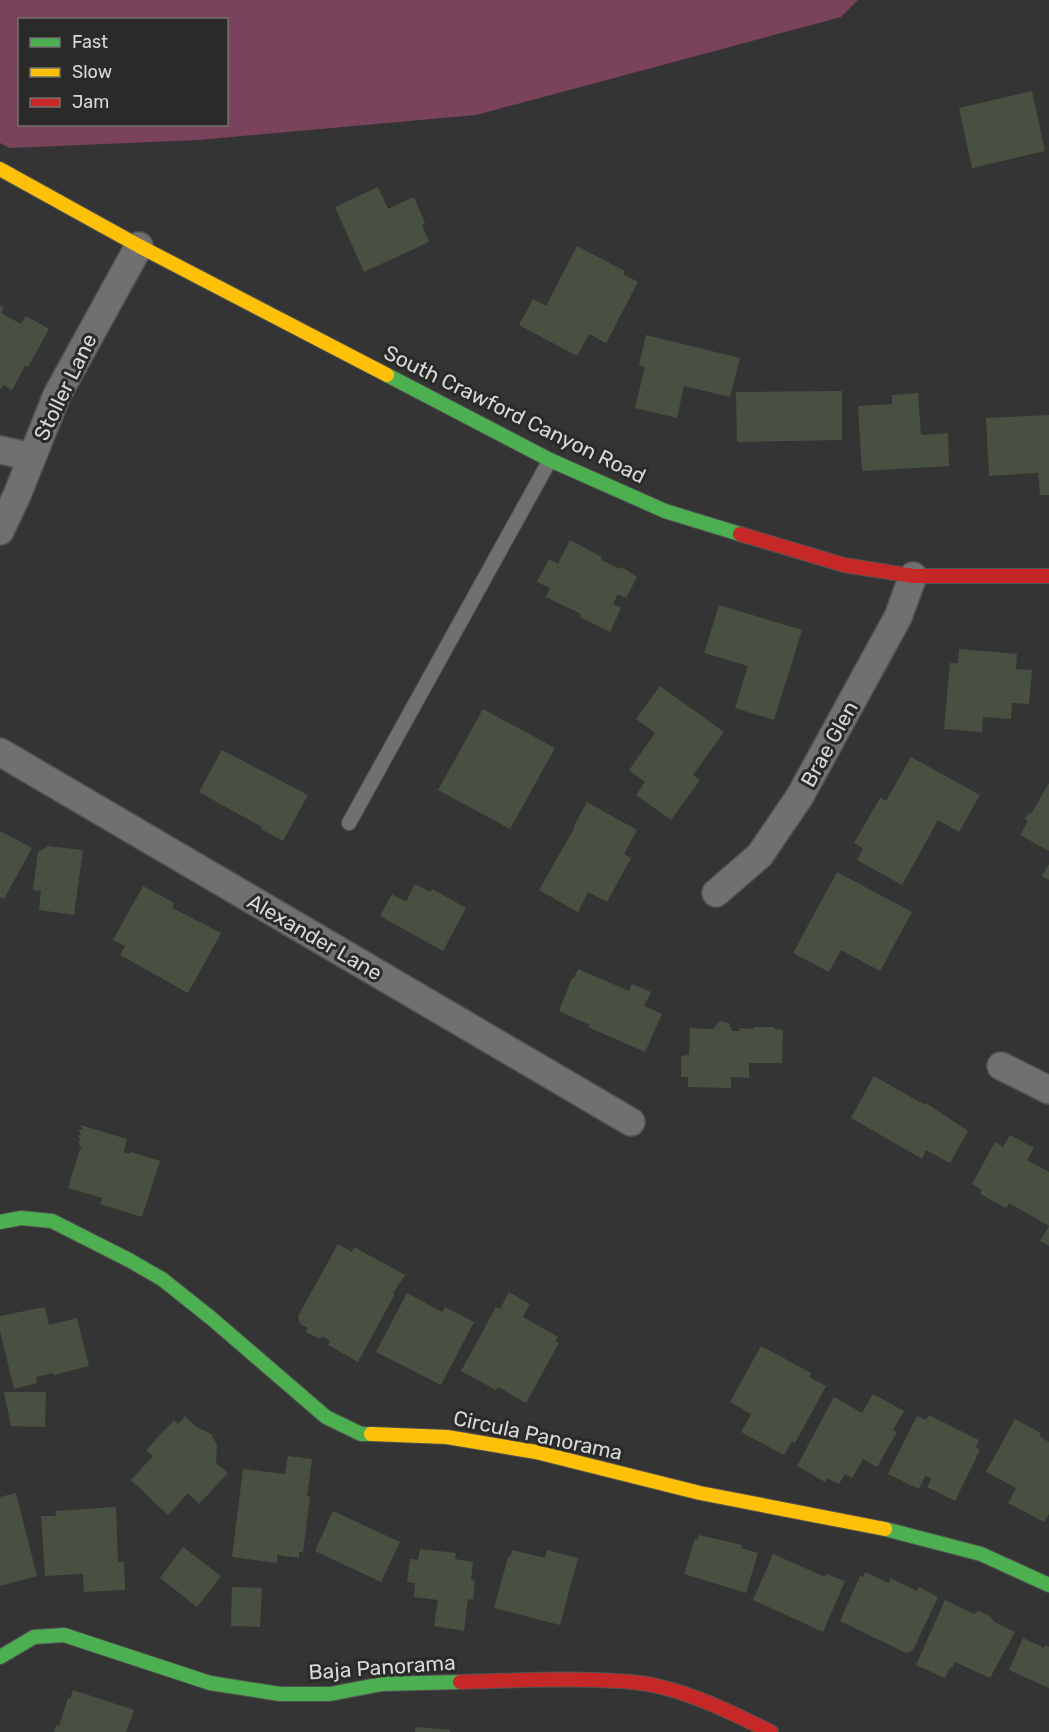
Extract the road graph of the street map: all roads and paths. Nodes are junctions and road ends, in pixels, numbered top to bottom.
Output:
1 (0, 169) edge
2 (139, 246) junction
3 (0, 450) edge
4 (32, 458) junction
5 (550, 460) junction
6 (0, 531) edge
7 (914, 576) junction
8 (1049, 576) edge
9 (0, 752) edge
10 (349, 823) dead end
11 (716, 893) dead end
12 (1001, 1066) dead end
13 (1049, 1090) edge
14 (631, 1122) dead end
15 (0, 1222) edge
16 (1049, 1585) edge
17 (0, 1657) edge
18 (771, 1732) edge

1 - 2 street, South Crawford Canyon Road
2 - 4 street, Stoller Lane
2 - 5 street, South Crawford Canyon Road
3 - 4 street
4 - 6 street, Stoller Lane
5 - 7 street, South Crawford Canyon Road
5 - 10 lane
7 - 8 street, South Crawford Canyon Road
7 - 11 street, Brae Glen
9 - 14 street, Alexander Lane
12 - 13 street
15 - 16 street, Circula Panorama
17 - 18 street, Baja Panorama

